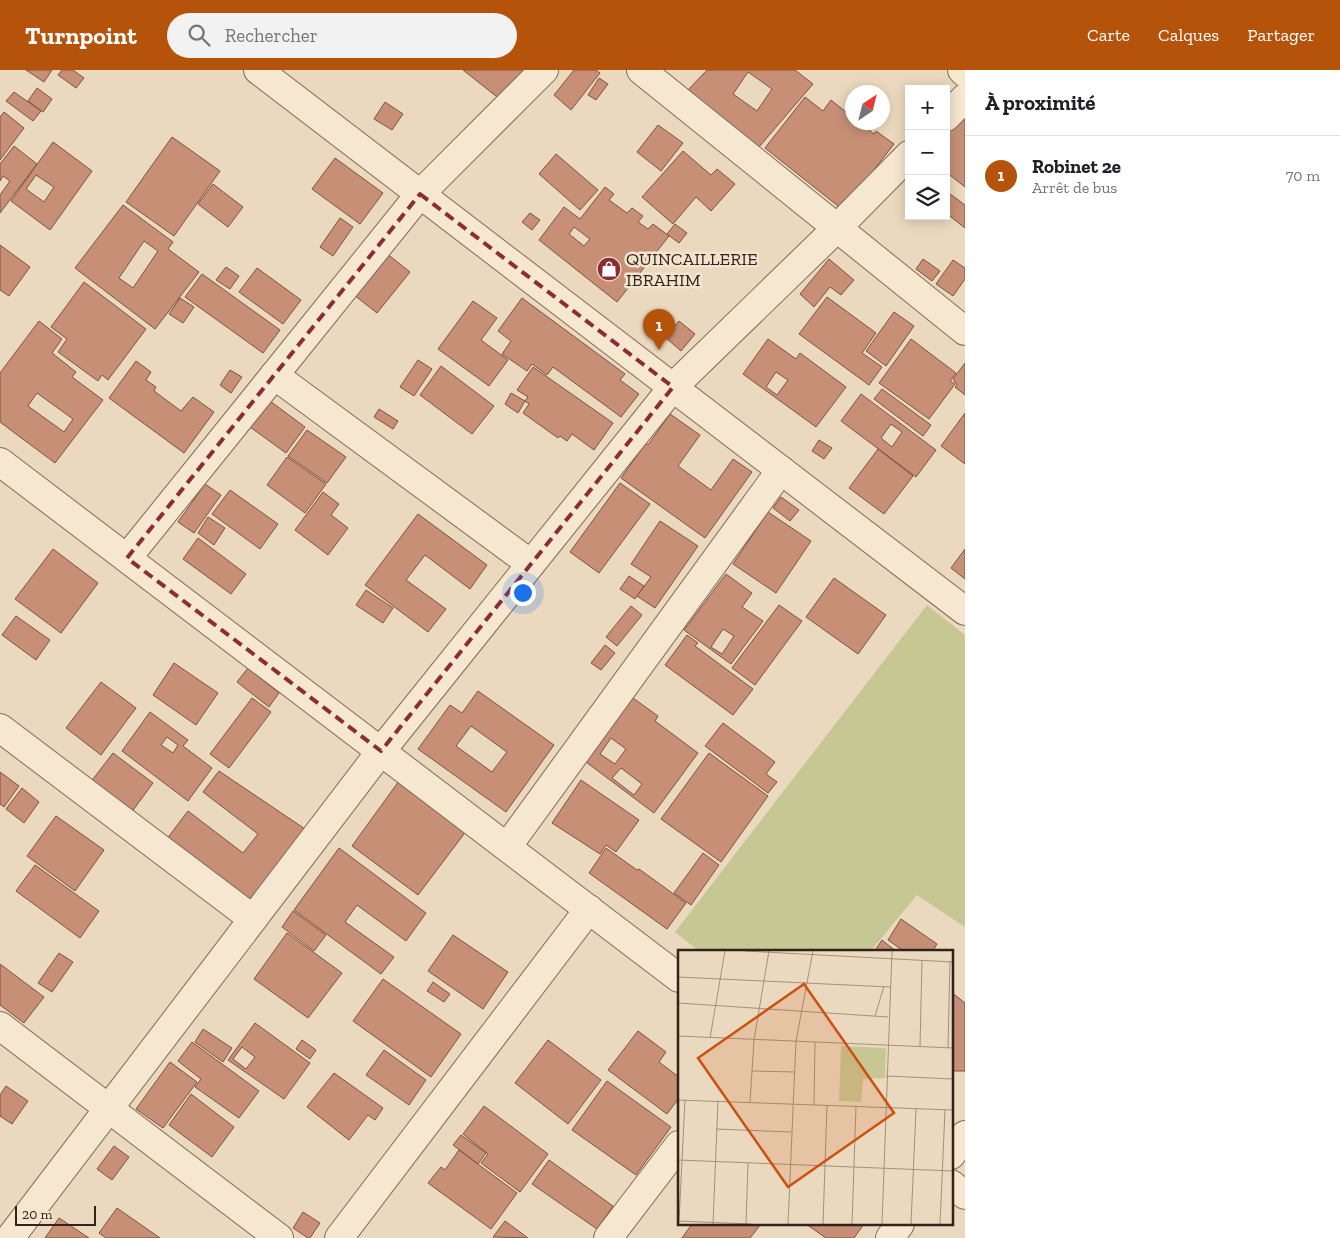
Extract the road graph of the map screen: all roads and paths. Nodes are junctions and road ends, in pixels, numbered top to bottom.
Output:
1 (258, 70) edge
2 (544, 70) edge
3 (641, 70) edge
4 (962, 70) edge
5 (965, 73) edge
6 (965, 98) edge
7 (950, 113) edge
8 (905, 159) edge
9 (420, 194) junction
10 (837, 228) junction
11 (965, 331) edge
12 (274, 375) junction
13 (672, 387) junction
14 (0, 462) edge
15 (781, 470) junction
16 (127, 558) junction
17 (531, 564) junction
18 (965, 611) edge
19 (0, 728) edge
20 (381, 751) junction
21 (507, 847) junction
22 (589, 909) junction
23 (252, 919) junction
24 (678, 977) edge
25 (0, 1026) edge
26 (109, 1108) junction
27 (965, 1135) edge
28 (678, 1146) edge
29 (952, 1154) edge
30 (952, 1185) edge
31 (965, 1195) edge
32 (899, 1226) edge
33 (10, 1238) edge
34 (279, 1238) edge
35 (339, 1238) edge
36 (608, 1238) edge
37 (890, 1238) edge

1 - 9 street
2 - 9 street
3 - 10 street
4 - 5 street
6 - 7 street
8 - 10 street
9 - 12 street
9 - 13 street
10 - 11 street
10 - 13 street
12 - 16 street
12 - 17 street
13 - 15 street
13 - 17 street
14 - 16 street
15 - 18 street
15 - 21 street
16 - 20 street
17 - 20 street
19 - 23 street
20 - 21 street
20 - 23 street
21 - 22 street
22 - 24 street
22 - 35 street
23 - 26 street
25 - 26 street
26 - 33 street
26 - 34 street
27 - 29 street
28 - 36 street
30 - 31 street
32 - 37 street

